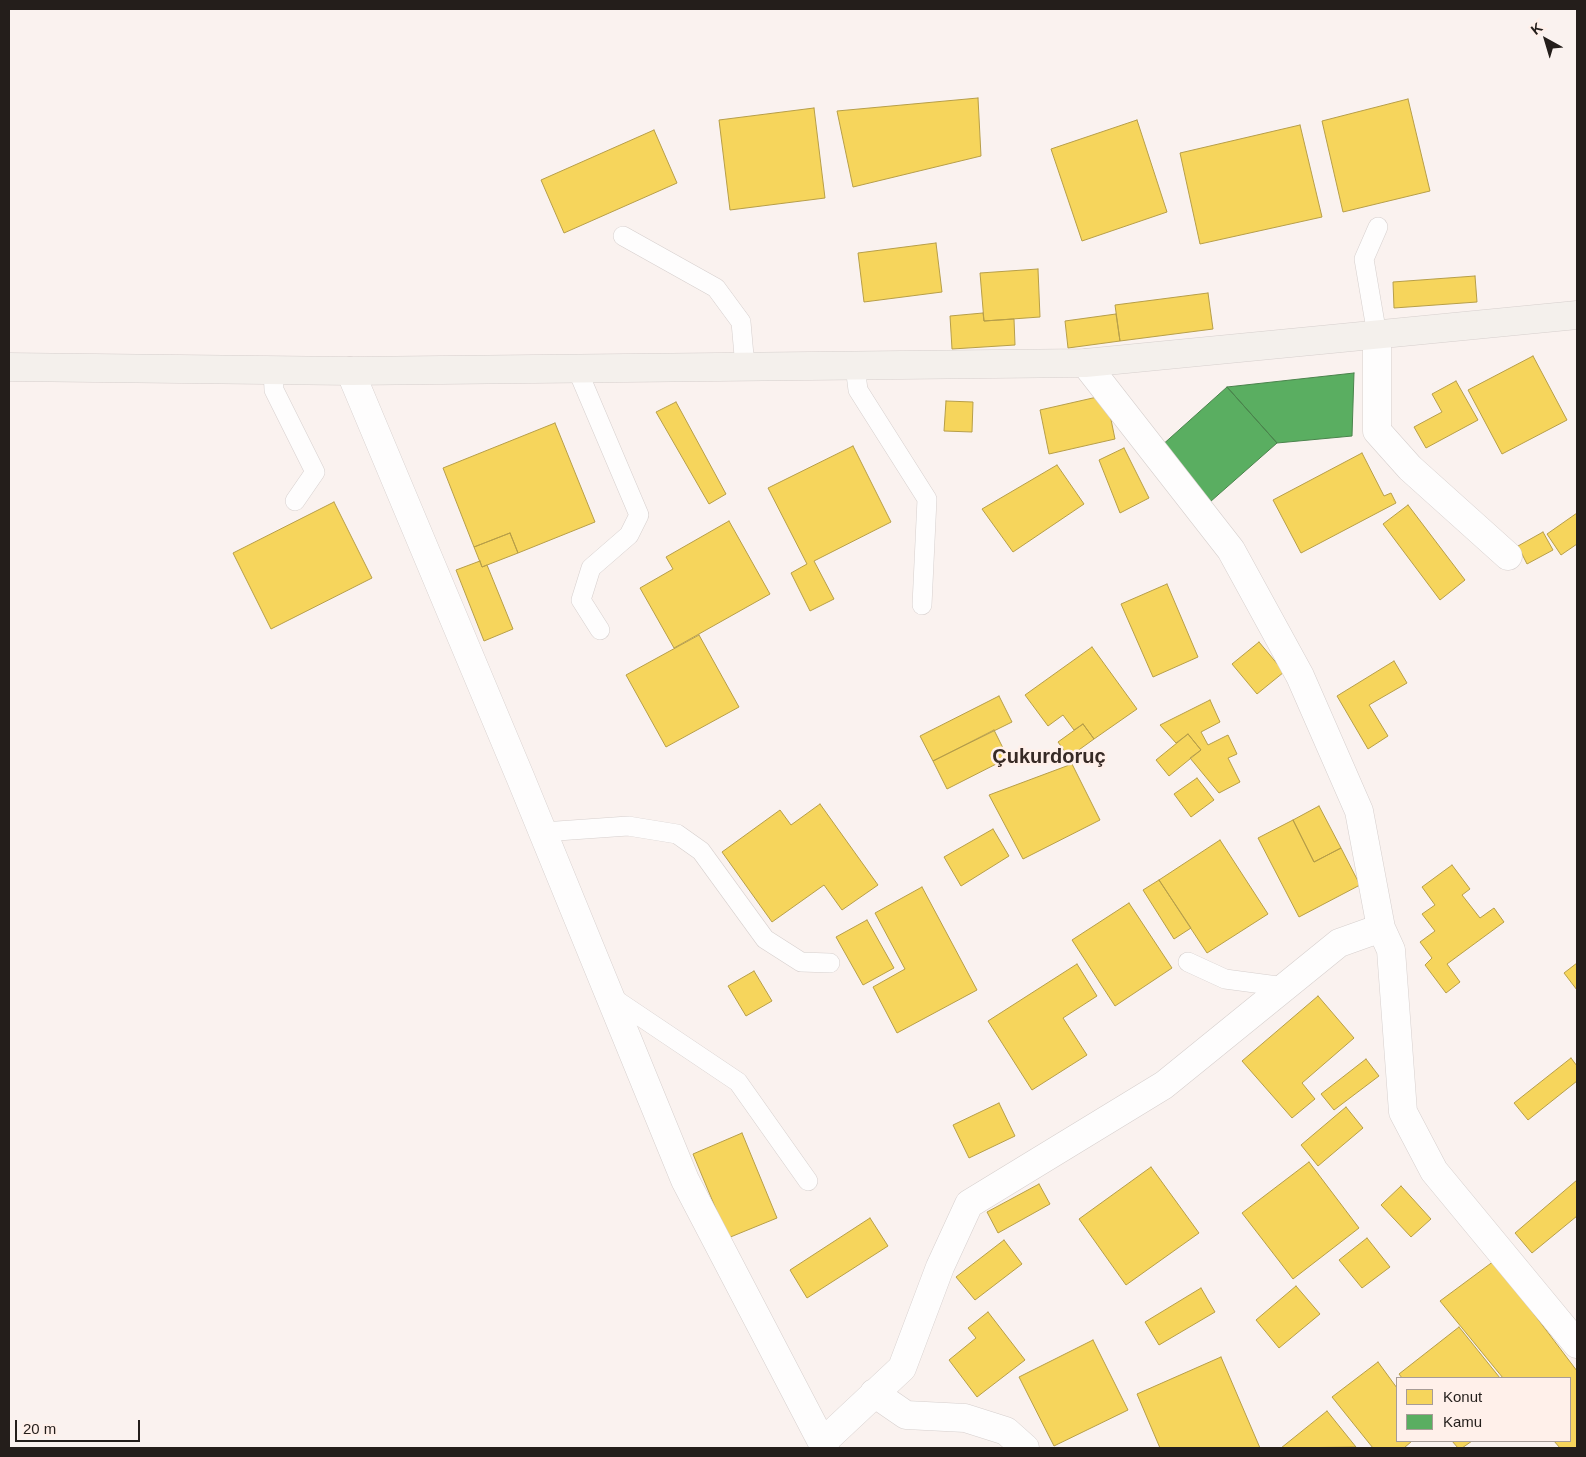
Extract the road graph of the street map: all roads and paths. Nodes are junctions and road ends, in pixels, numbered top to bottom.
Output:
1 (1378, 228) dead end
2 (623, 236) dead end
3 (1577, 315) edge
4 (1378, 335) junction
5 (1085, 363) junction
6 (855, 366) junction
7 (9, 367) edge
8 (745, 367) junction
9 (577, 369) junction
10 (272, 370) junction
11 (350, 371) junction
12 (295, 501) dead end
13 (1508, 556) dead end
14 (922, 605) dead end
15 (600, 630) dead end
16 (543, 832) junction
17 (1381, 928) junction
18 (1188, 962) dead end
19 (830, 963) dead end
20 (1285, 987) junction
21 (610, 996) junction
22 (808, 1181) dead end
23 (1577, 1344) edge
24 (874, 1393) junction
25 (823, 1446) edge
26 (1025, 1448) edge

1 - 4 lane
2 - 8 lane
3 - 4 street
4 - 5 street
4 - 13 street
5 - 6 street
5 - 17 street
6 - 8 street
6 - 14 lane
7 - 10 street
8 - 9 street
9 - 11 street
9 - 15 lane
10 - 11 street
10 - 12 lane
11 - 16 street
16 - 19 lane
16 - 21 street
17 - 20 street
17 - 23 street
18 - 20 lane
20 - 24 street
21 - 22 lane
21 - 25 street
24 - 25 street
24 - 26 street

